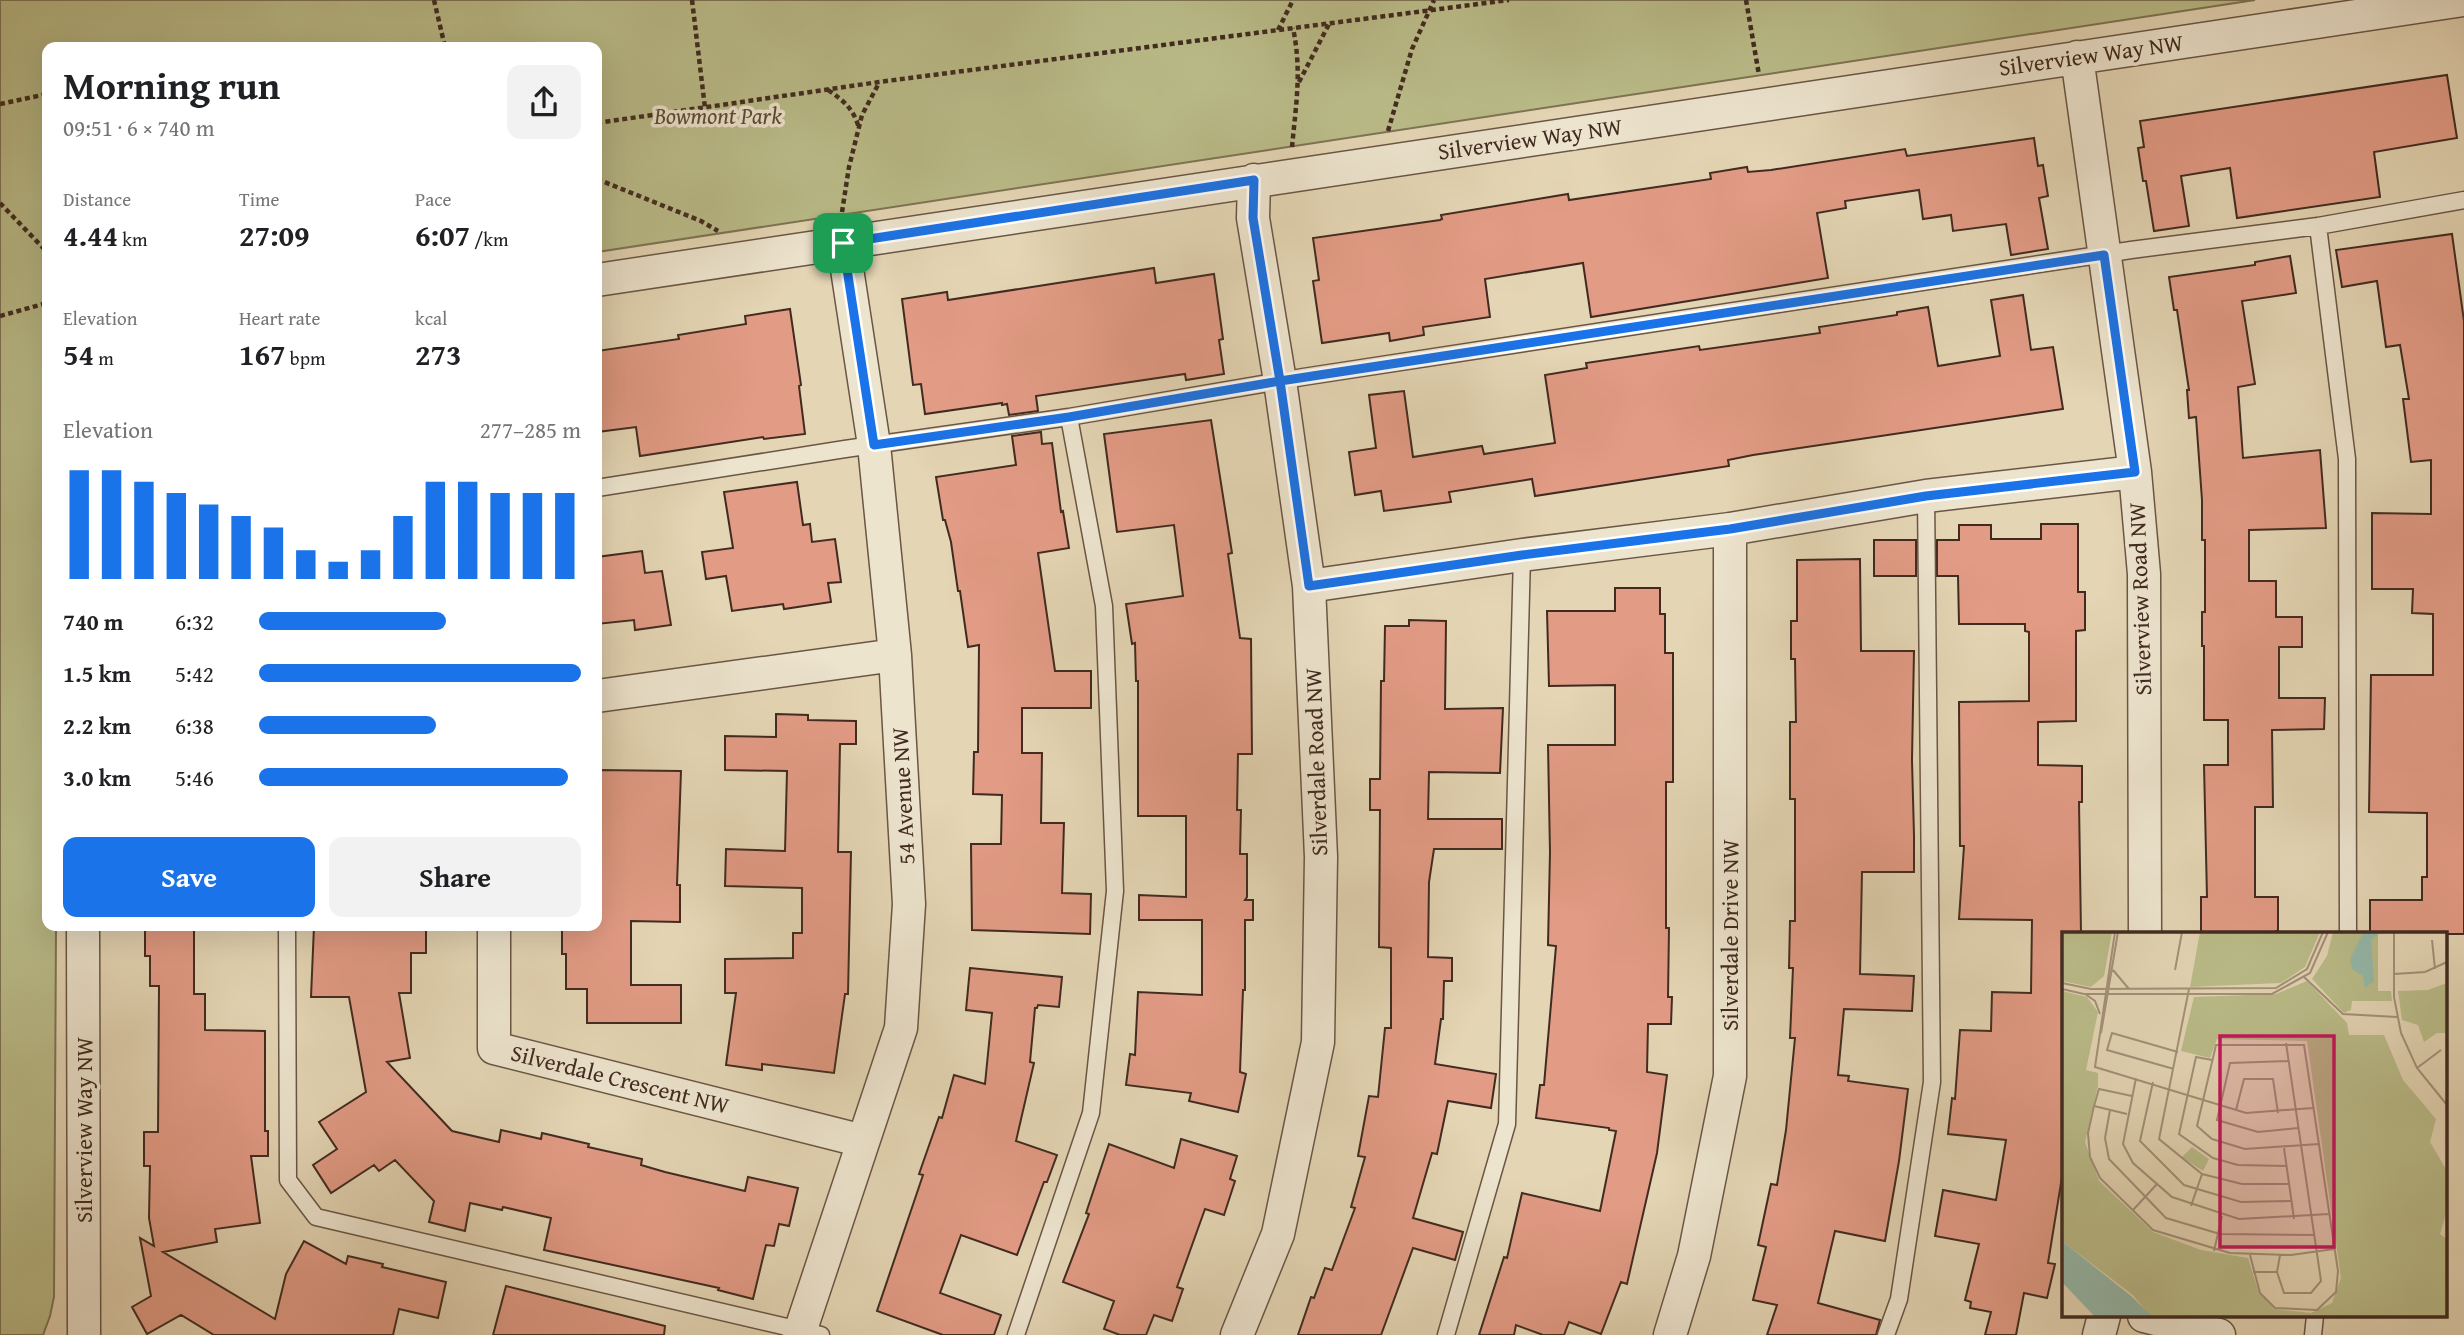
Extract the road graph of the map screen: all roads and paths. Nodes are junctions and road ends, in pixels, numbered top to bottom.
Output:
1 (434, 0) edge
2 (692, 0) edge
3 (1293, 0) edge
4 (1434, 0) edge
5 (1509, 0) edge
6 (1746, 0) edge
7 (2463, 0) edge
8 (1431, 10) junction
9 (1330, 23) junction
10 (1293, 28) junction
11 (1278, 30) junction
12 (443, 42) edge
13 (2077, 57) junction
14 (879, 82) junction
15 (1299, 83) junction
16 (1760, 85) dead end
17 (828, 90) junction
18 (42, 95) edge
19 (0, 104) edge
20 (705, 108) junction
21 (602, 122) edge
22 (859, 128) junction
23 (1384, 142) dead end
24 (1290, 158) dead end
25 (1254, 180) junction
26 (602, 181) edge
27 (2464, 201) edge
28 (0, 203) edge
29 (2318, 226) junction
30 (722, 233) dead end
31 (840, 244) junction
32 (42, 247) edge
33 (2104, 255) junction
34 (602, 279) edge
35 (42, 304) edge
36 (0, 316) edge
37 (1280, 381) junction
38 (1069, 417) junction
39 (874, 445) junction
40 (2135, 472) junction
41 (602, 487) edge
42 (1926, 496) junction
43 (1730, 529) junction
44 (1522, 555) junction
45 (1309, 586) junction
46 (895, 655) junction
47 (602, 695) edge
48 (83, 931) edge
49 (287, 931) edge
50 (494, 931) edge
51 (2145, 932) edge
52 (2348, 932) edge
53 (863, 1141) junction
54 (2103, 1318) edge
55 (2152, 1318) edge
56 (807, 1334) edge
57 (84, 1335) edge
58 (1016, 1335) edge
59 (1237, 1335) edge
60 (1446, 1335) edge
61 (1670, 1335) edge
62 (1886, 1335) edge
63 (2099, 1335) edge
64 (2219, 1335) edge

1 - 12 path
2 - 20 path
3 - 11 path
4 - 8 path
5 - 8 path
6 - 16 path
7 - 13 street, Silverview Way NW
8 - 9 path
8 - 23 path
9 - 10 path
9 - 15 path
10 - 11 path
10 - 15 path
11 - 14 path
13 - 25 street, Silverview Way NW
13 - 33 street, Silverview Road NW
14 - 17 path
14 - 22 path
15 - 24 path
17 - 20 path
17 - 22 path
18 - 19 path
20 - 21 path
22 - 31 path
25 - 31 street, Silverview Way NW
25 - 37 street, Silverdale Road NW
26 - 30 path
27 - 29 lane
28 - 32 path
29 - 33 lane
29 - 52 lane
31 - 34 street, Silverview Way NW
31 - 39 street, 54 Avenue NW
33 - 37 lane
33 - 40 street, Silverview Road NW
35 - 36 path
37 - 38 lane
37 - 45 street, Silverdale Road NW
38 - 39 lane
38 - 58 lane
39 - 41 lane
39 - 46 street, 54 Avenue NW
40 - 42 street
40 - 51 street, Silverview Road NW
42 - 43 street
42 - 62 lane
43 - 44 street
43 - 61 street, Silverdale Drive NW
44 - 45 street
44 - 60 lane
45 - 59 street, Silverdale Road NW
46 - 47 street
46 - 53 street, 54 Avenue NW
48 - 57 street, Silverview Way NW
49 - 56 lane
50 - 53 street, Silverdale Crescent NW
53 - 56 street, 54 Avenue NW
54 - 63 street
55 - 64 street

